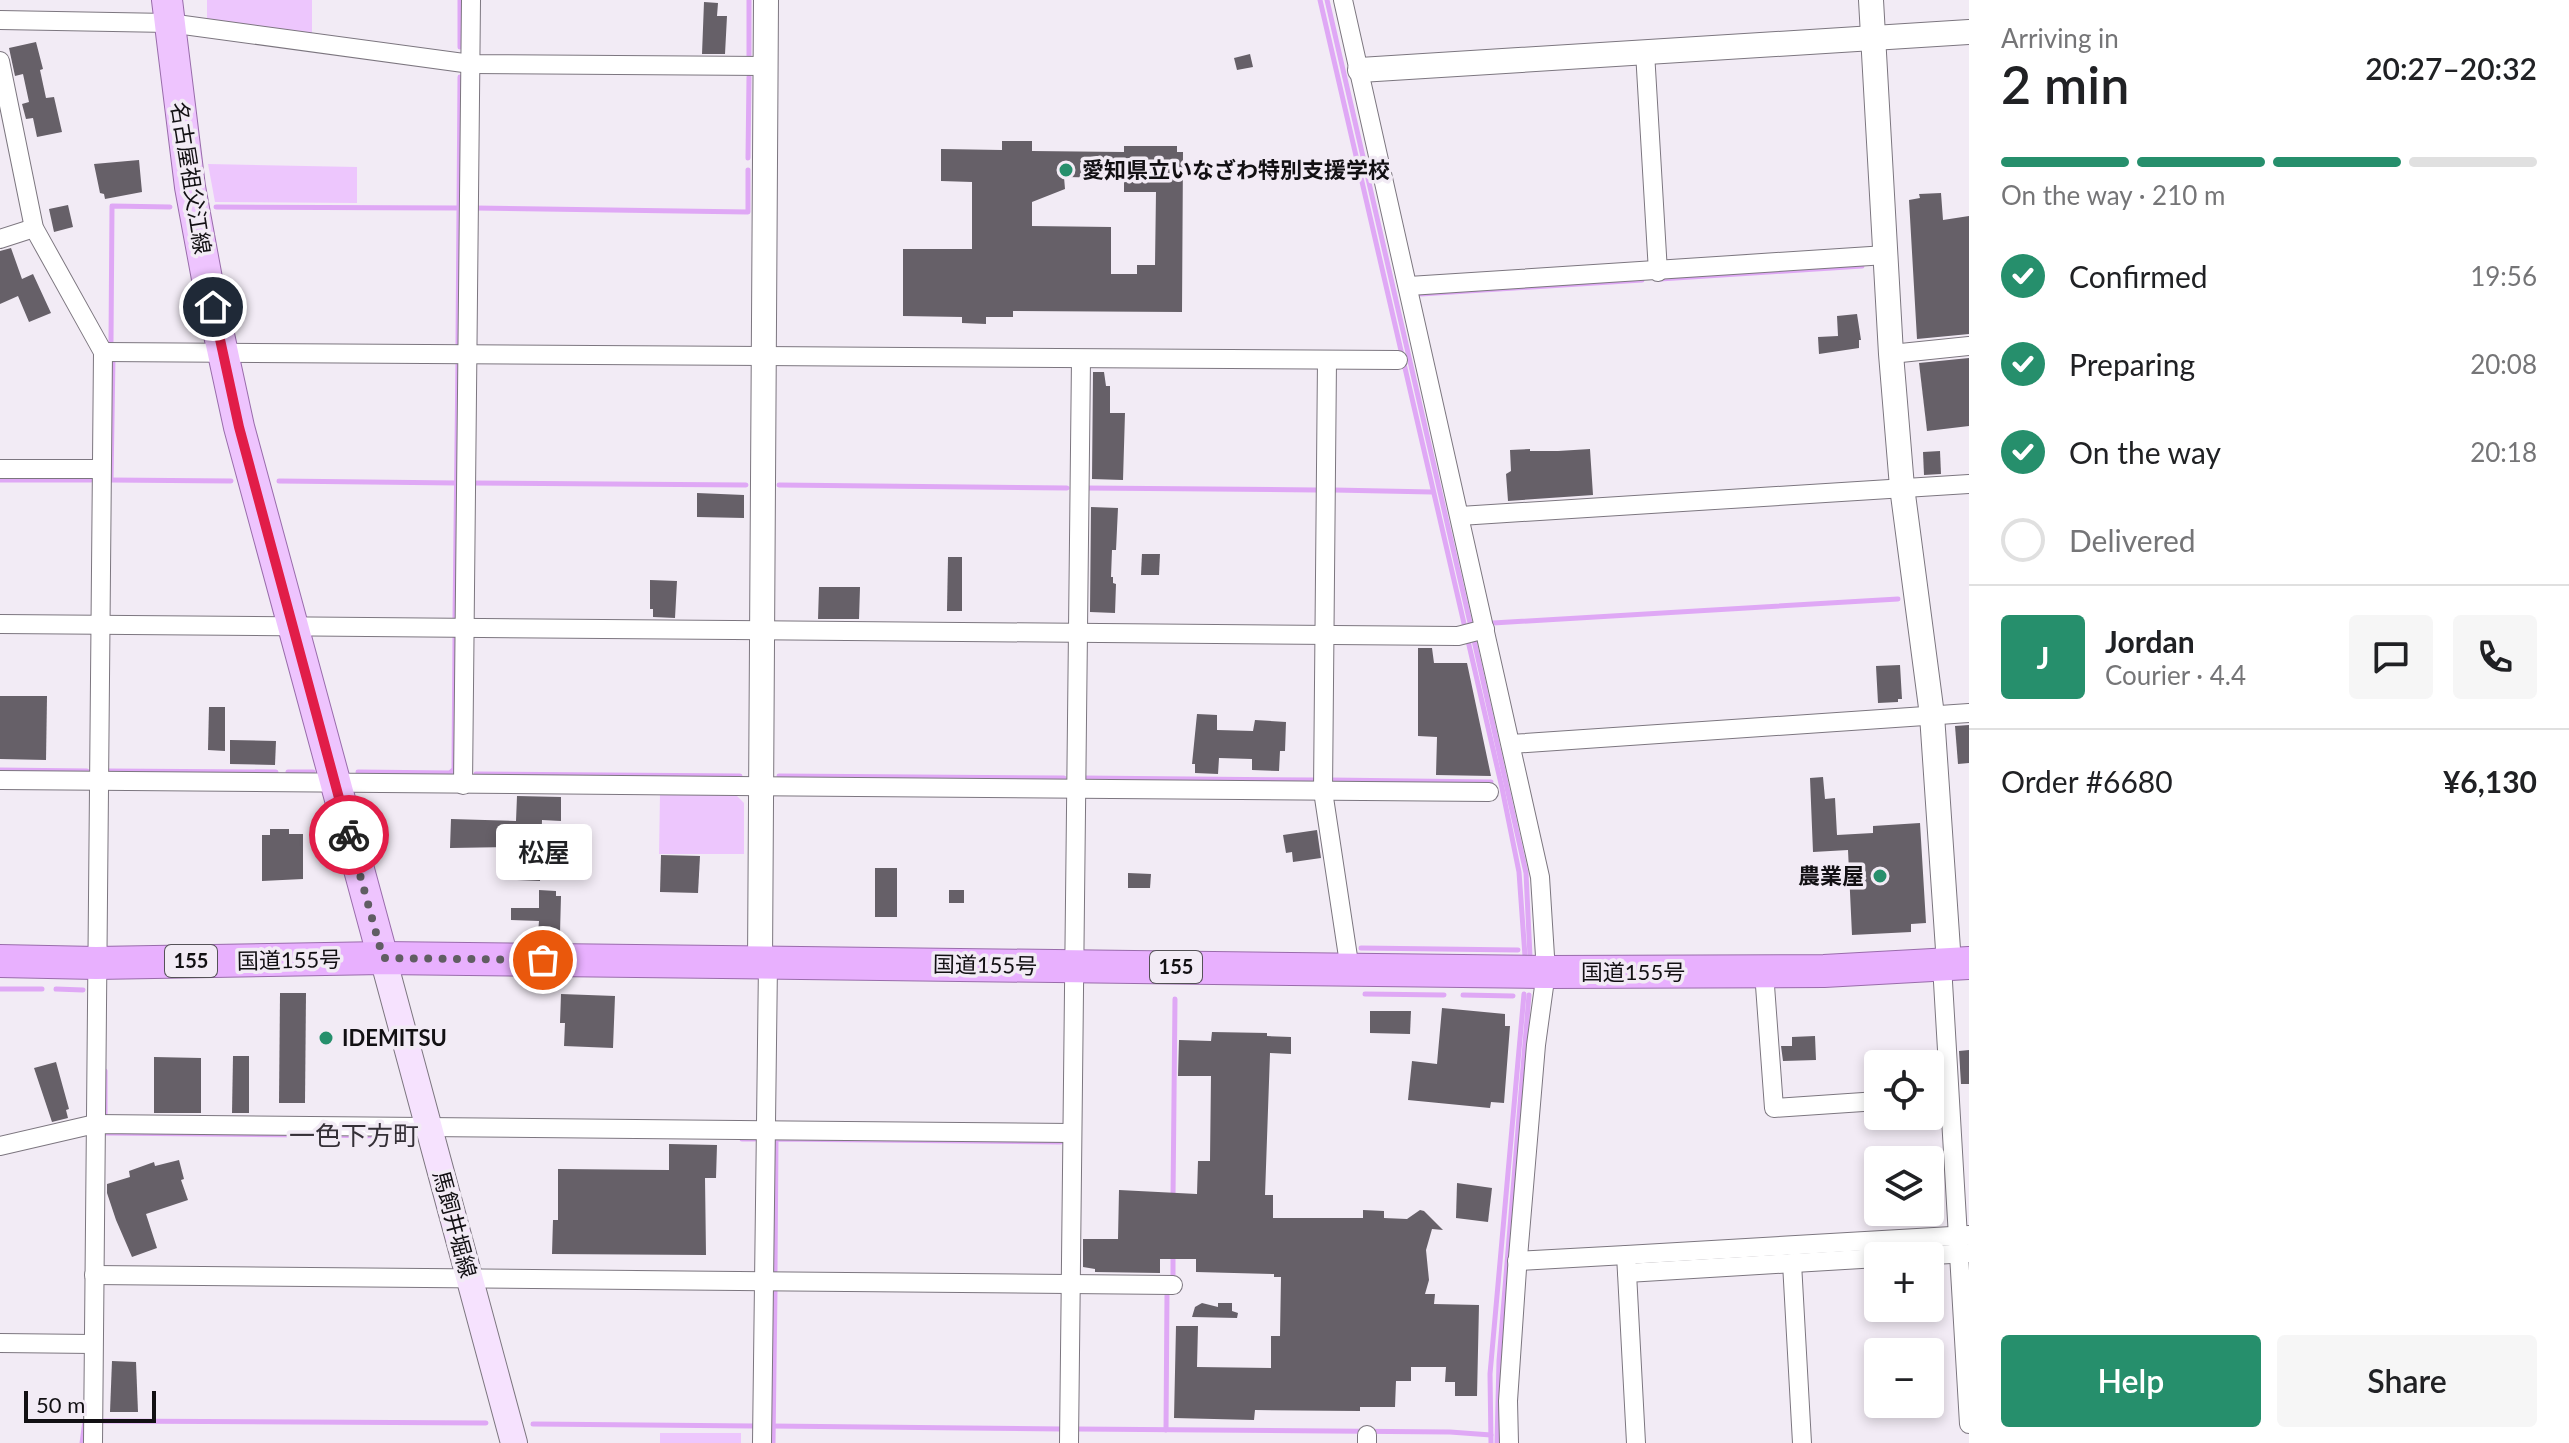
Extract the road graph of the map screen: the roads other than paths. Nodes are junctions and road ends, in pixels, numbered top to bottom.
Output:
1 (471, 0) edge
2 (766, 0) edge
3 (1343, 0) edge
4 (1871, 0) edge
5 (168, 11) edge
6 (0, 20) edge
7 (1969, 32) edge
8 (1874, 38) junction
9 (1645, 52) junction
10 (0, 61) edge
11 (471, 64) junction
12 (765, 66) junction
13 (1360, 70) junction
14 (34, 228) junction
15 (0, 239) edge
16 (1886, 255) junction
17 (1658, 272) junction
18 (1409, 286) junction
19 (1969, 346) edge
20 (103, 352) junction
21 (223, 352) junction
22 (468, 354) junction
23 (1891, 354) junction
24 (764, 356) junction
25 (1081, 359) junction
26 (1327, 360) junction
27 (1398, 360) dead end
28 (0, 469) edge
29 (101, 469) junction
30 (1969, 484) edge
31 (1902, 487) junction
32 (1460, 516) junction
33 (0, 624) edge
34 (100, 625) junction
35 (295, 628) junction
36 (465, 629) junction
37 (1475, 631) junction
38 (762, 632) junction
39 (1077, 634) junction
40 (1324, 635) junction
41 (1969, 713) edge
42 (1932, 715) junction
43 (1511, 744) junction
44 (0, 780) edge
45 (98, 781) junction
46 (335, 784) junction
47 (463, 785) junction
48 (761, 787) junction
49 (1075, 789) junction
50 (1323, 791) junction
51 (1489, 792) dead end
52 (383, 958) junction
53 (0, 961) edge
54 (96, 963) junction
55 (764, 963) junction
56 (1953, 964) edge
57 (1073, 966) junction
58 (1350, 970) junction
59 (1546, 972) junction
60 (1764, 972) junction
61 (1950, 1096) junction
62 (1944, 1097) edge
63 (1864, 1102) edge
64 (95, 1124) junction
65 (429, 1128) junction
66 (766, 1131) junction
67 (1072, 1133) junction
68 (0, 1146) edge
69 (1964, 1244) edge
70 (1944, 1249) edge
71 (1864, 1259) edge
72 (1517, 1261) junction
73 (1792, 1263) junction
74 (1626, 1264) junction
75 (94, 1275) junction
76 (469, 1277) junction
77 (764, 1280) junction
78 (1071, 1284) junction
79 (1173, 1285) dead end
80 (0, 1343) edge
81 (93, 1344) junction
82 (1969, 1424) edge
83 (93, 1443) edge
84 (514, 1443) edge
85 (762, 1443) edge
86 (1069, 1443) edge
87 (1509, 1443) edge
88 (1636, 1443) edge
89 (1802, 1443) edge

1 - 11 street
2 - 12 street
3 - 13 street
4 - 8 street
5 - 6 street
5 - 11 street
5 - 21 main road, 名古屋祖父江線
7 - 8 street
8 - 9 street
8 - 16 street
9 - 13 street
9 - 17 street
10 - 14 street
11 - 12 street
11 - 22 street
12 - 24 street
13 - 18 street
14 - 15 street
14 - 20 street
16 - 17 street
16 - 23 street
17 - 18 street
18 - 32 street
19 - 23 street
20 - 21 street
20 - 29 street
21 - 22 street
21 - 35 main road, 名古屋祖父江線
22 - 24 street
22 - 36 street
23 - 31 street
24 - 25 street
24 - 38 street
25 - 26 street
25 - 39 street
26 - 27 street
26 - 40 street
28 - 29 street
29 - 34 street
30 - 31 street
31 - 32 street
31 - 42 street
32 - 37 street
33 - 34 street
34 - 35 street
34 - 45 street
35 - 36 street
35 - 46 main road, 名古屋祖父江線
36 - 38 street
36 - 47 street
37 - 40 street
37 - 43 street
38 - 39 street
38 - 48 street
39 - 40 street
39 - 49 street
40 - 50 street
41 - 42 street
42 - 43 street
42 - 56 street
43 - 59 street
44 - 45 street
45 - 46 street
45 - 54 street
46 - 47 street
46 - 52 main road, 名古屋祖父江線
47 - 48 street
48 - 49 street
48 - 55 street
49 - 50 street
49 - 57 street
50 - 51 street
50 - 58 street
52 - 54 highway, 国道155号 / 155
52 - 55 highway, 国道155号 / 155
52 - 65 main road, 馬飼井堀線
53 - 54 highway, 国道155号 / 155
54 - 64 street
55 - 57 highway, 国道155号 / 155
55 - 66 street
56 - 60 highway, 国道155号 / 155
56 - 61 street
57 - 58 highway, 国道155号 / 155
57 - 67 street
58 - 59 highway, 国道155号 / 155
59 - 60 highway, 国道155号 / 155
59 - 72 street
60 - 63 street
61 - 62 street
61 - 69 street
64 - 65 street
64 - 68 street
64 - 75 street
65 - 66 street
65 - 76 main road, 馬飼井堀線
66 - 67 street
66 - 77 street
67 - 78 street
69 - 70 street
69 - 74 street
69 - 82 street
71 - 73 street
72 - 74 street
72 - 87 street
73 - 74 street
73 - 89 street
74 - 88 street
75 - 76 street
75 - 81 street
76 - 77 street
76 - 84 main road, 馬飼井堀線
77 - 78 street
77 - 85 street
78 - 79 street
78 - 86 street
80 - 81 street
81 - 83 street

